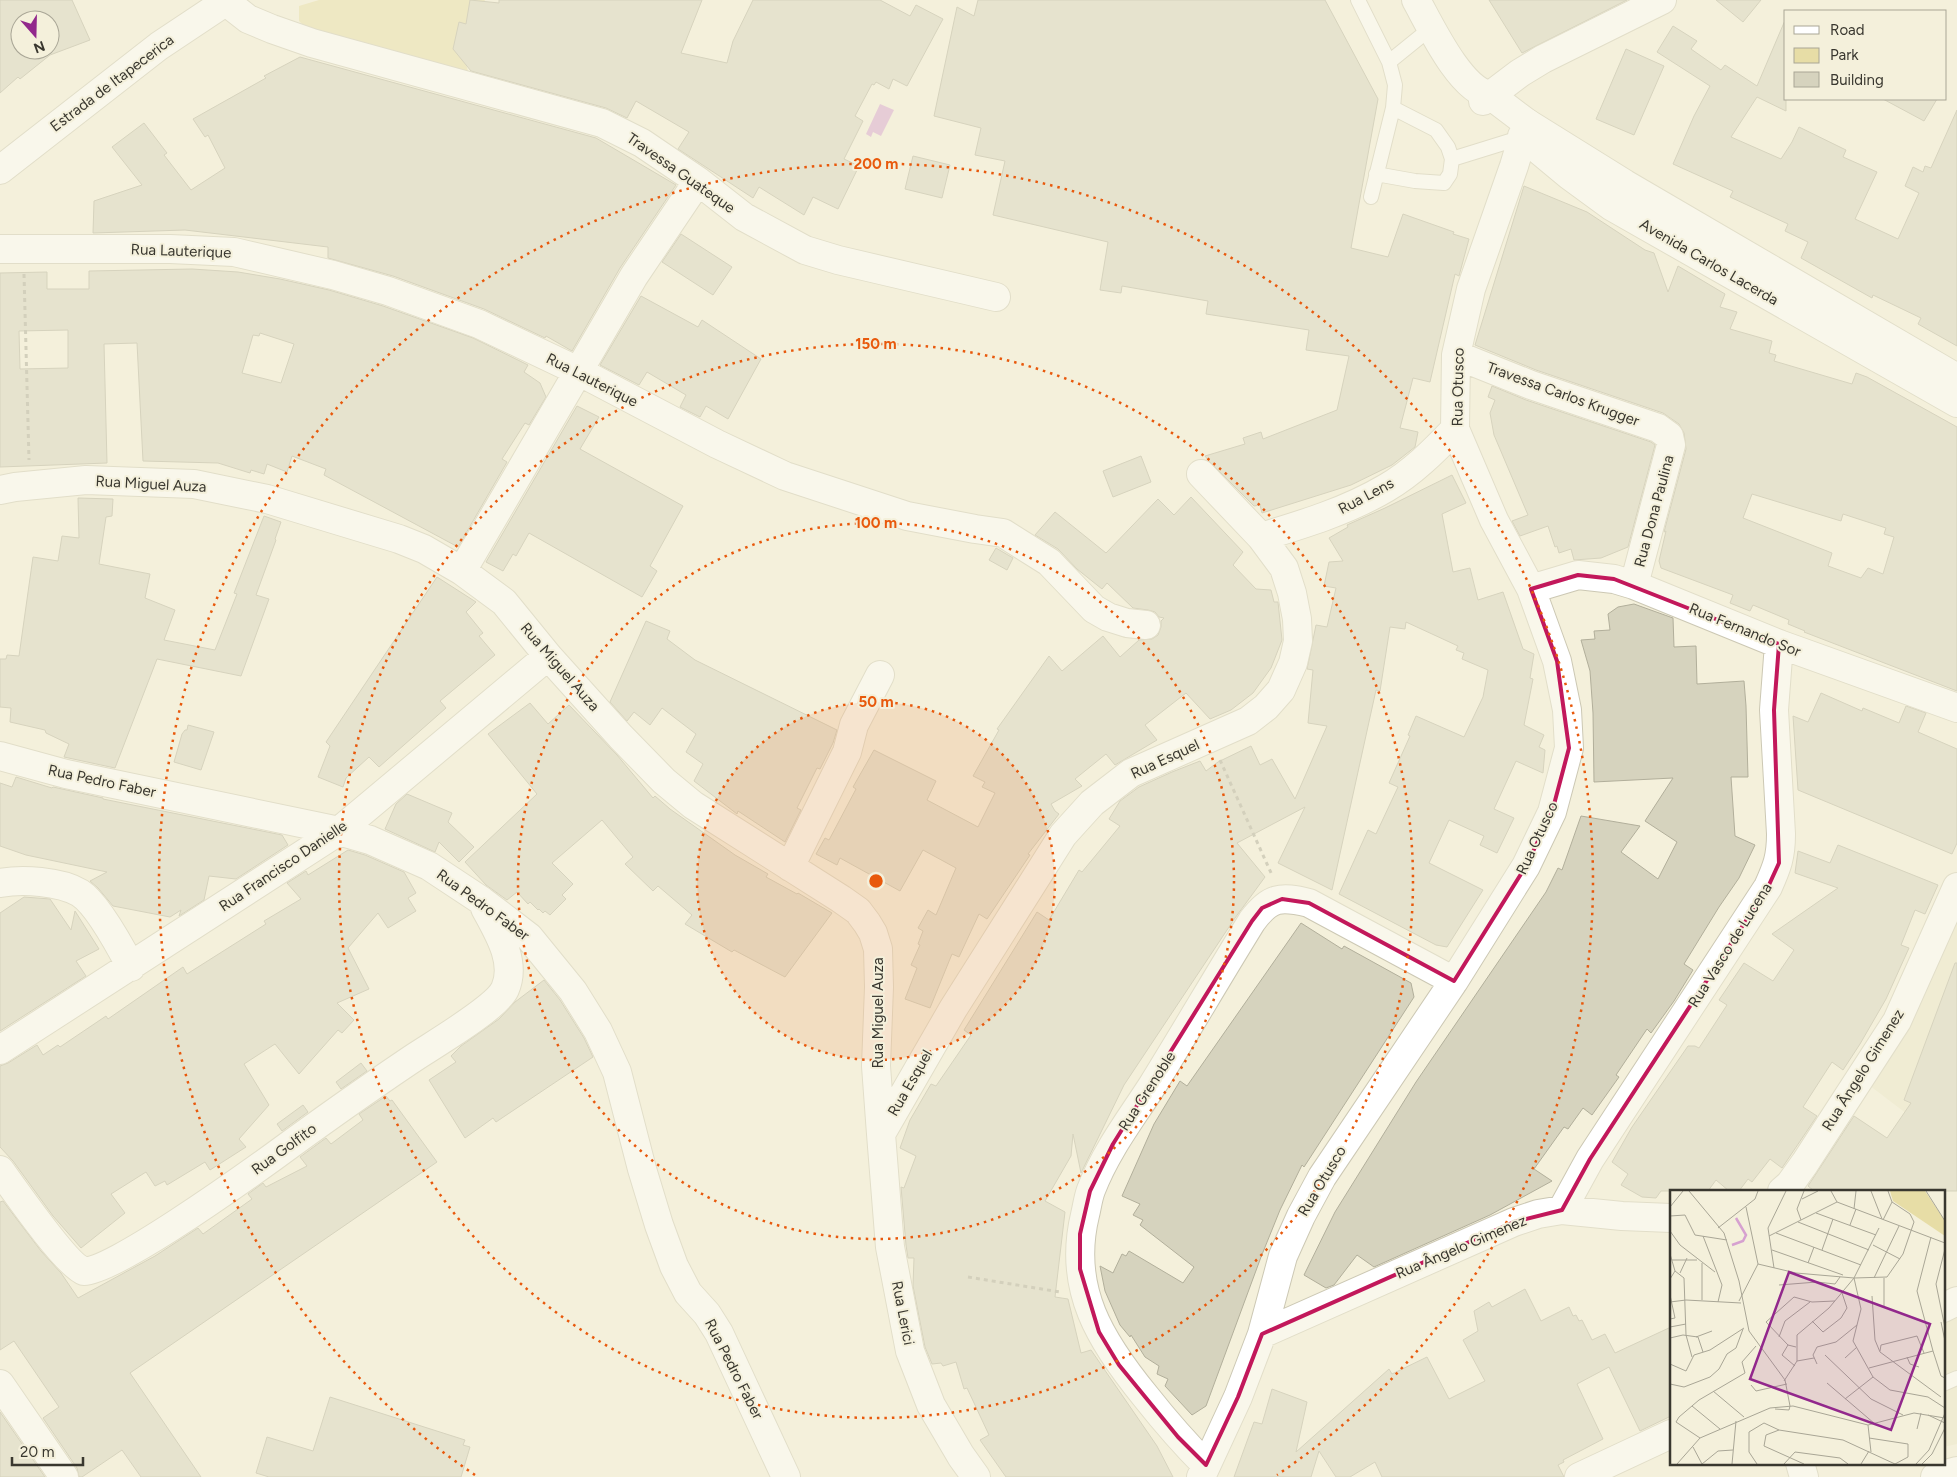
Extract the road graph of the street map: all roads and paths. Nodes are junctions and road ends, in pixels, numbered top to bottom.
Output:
1 (1358, 0) edge
2 (1416, 0) edge
3 (1662, 0) edge
4 (227, 1) edge
5 (1431, 28) junction
6 (1389, 62) junction
7 (1485, 97) junction
8 (1393, 108) junction
9 (1525, 130) junction
10 (1452, 159) junction
11 (0, 170) edge
12 (1376, 174) junction
13 (698, 181) junction
14 (1370, 197) dead end
15 (11, 249) edge
16 (996, 297) dead end
17 (1456, 355) junction
18 (578, 371) junction
19 (1957, 378) edge
20 (1957, 403) edge
21 (1455, 429) junction
22 (1669, 436) joint
23 (1201, 474) dead end
24 (29, 486) junction
25 (0, 490) edge
26 (1261, 537) junction
27 (462, 571) junction
28 (1634, 585) junction
29 (1531, 589) junction
30 (1146, 625) dead end
31 (1779, 644) junction
32 (548, 656) junction
33 (880, 675) dead end
34 (1957, 708) edge
35 (1210, 738) junction
36 (0, 756) edge
37 (338, 832) junction
38 (790, 866) junction
39 (0, 884) edge
40 (1957, 887) edge
41 (1282, 899) junction
42 (482, 901) junction
43 (131, 966) junction
44 (1454, 981) junction
45 (0, 1050) edge
46 (881, 1134) junction
47 (0, 1170) edge
48 (1783, 1190) edge
49 (1562, 1210) junction
50 (1670, 1218) edge
51 (968, 1277) dead end
52 (1086, 1296) junction
53 (1957, 1301) edge
54 (1944, 1308) edge
55 (1262, 1334) junction
56 (1957, 1378) edge
57 (0, 1384) edge
58 (1944, 1384) edge
59 (1670, 1434) edge
60 (1800, 1464) edge
61 (1204, 1471) edge
62 (1957, 1471) edge
63 (64, 1477) edge
64 (786, 1477) edge
65 (976, 1477) edge
66 (1579, 1477) edge
67 (1804, 1477) edge
68 (1935, 1477) edge

1 - 6 lane
2 - 5 street, Avenida Carlos Lacerda
3 - 7 street
4 - 11 street, Estrada de Itapecerica
4 - 13 street, Travessa Guateque
5 - 6 lane
5 - 7 street, Avenida Carlos Lacerda
6 - 8 lane
7 - 9 street, Avenida Carlos Lacerda
8 - 10 lane
8 - 12 lane
9 - 10 lane
9 - 17 street, Rua Otusco
9 - 19 street, Avenida Carlos Lacerda
9 - 20 street, Avenida Carlos Lacerda
10 - 12 lane
12 - 14 lane
13 - 16 street, Travessa Guateque
13 - 18 street
15 - 18 street, Rua Lauterique
15 - 24 path
17 - 21 street, Rua Otusco
17 - 22 street, Travessa Carlos Krugger
18 - 27 street
18 - 30 street, Rua Lauterique
21 - 26 street, Rua Lens
21 - 29 street, Rua Otusco
22 - 28 street, Rua Dona Paulina
23 - 26 street, Rua Esquel
24 - 25 street, Rua Miguel Auza
24 - 27 street, Rua Miguel Auza
26 - 35 street, Rua Esquel
27 - 32 street, Rua Miguel Auza
28 - 29 street, Rua Fernando Sor
28 - 31 street, Rua Fernando Sor
29 - 44 street, Rua Otusco
31 - 34 street, Rua Fernando Sor
31 - 49 street, Rua Vasco de Lucena
32 - 37 street, Rua Francisco Danielle
32 - 38 street, Rua Miguel Auza
33 - 38 street
35 - 41 path
35 - 46 street, Rua Esquel
36 - 37 street, Rua Pedro Faber
37 - 42 street, Rua Pedro Faber
37 - 43 street, Rua Francisco Danielle
38 - 46 street, Rua Miguel Auza
39 - 43 street
40 - 48 street, Rua Ângelo Gimenez
41 - 44 street
41 - 52 street, Rua Grenoble
42 - 47 street, Rua Golfito
42 - 64 street, Rua Pedro Faber
43 - 45 street, Rua Francisco Danielle
44 - 55 street, Rua Otusco
46 - 65 street, Rua Lerici
49 - 50 street, Rua Ângelo Gimenez
49 - 55 street, Rua Ângelo Gimenez
51 - 52 path
52 - 61 street, Rua Grenoble
53 - 54 street
55 - 61 street, Rua Otusco
56 - 58 lane
57 - 63 street
59 - 66 street
60 - 67 street
62 - 68 street

